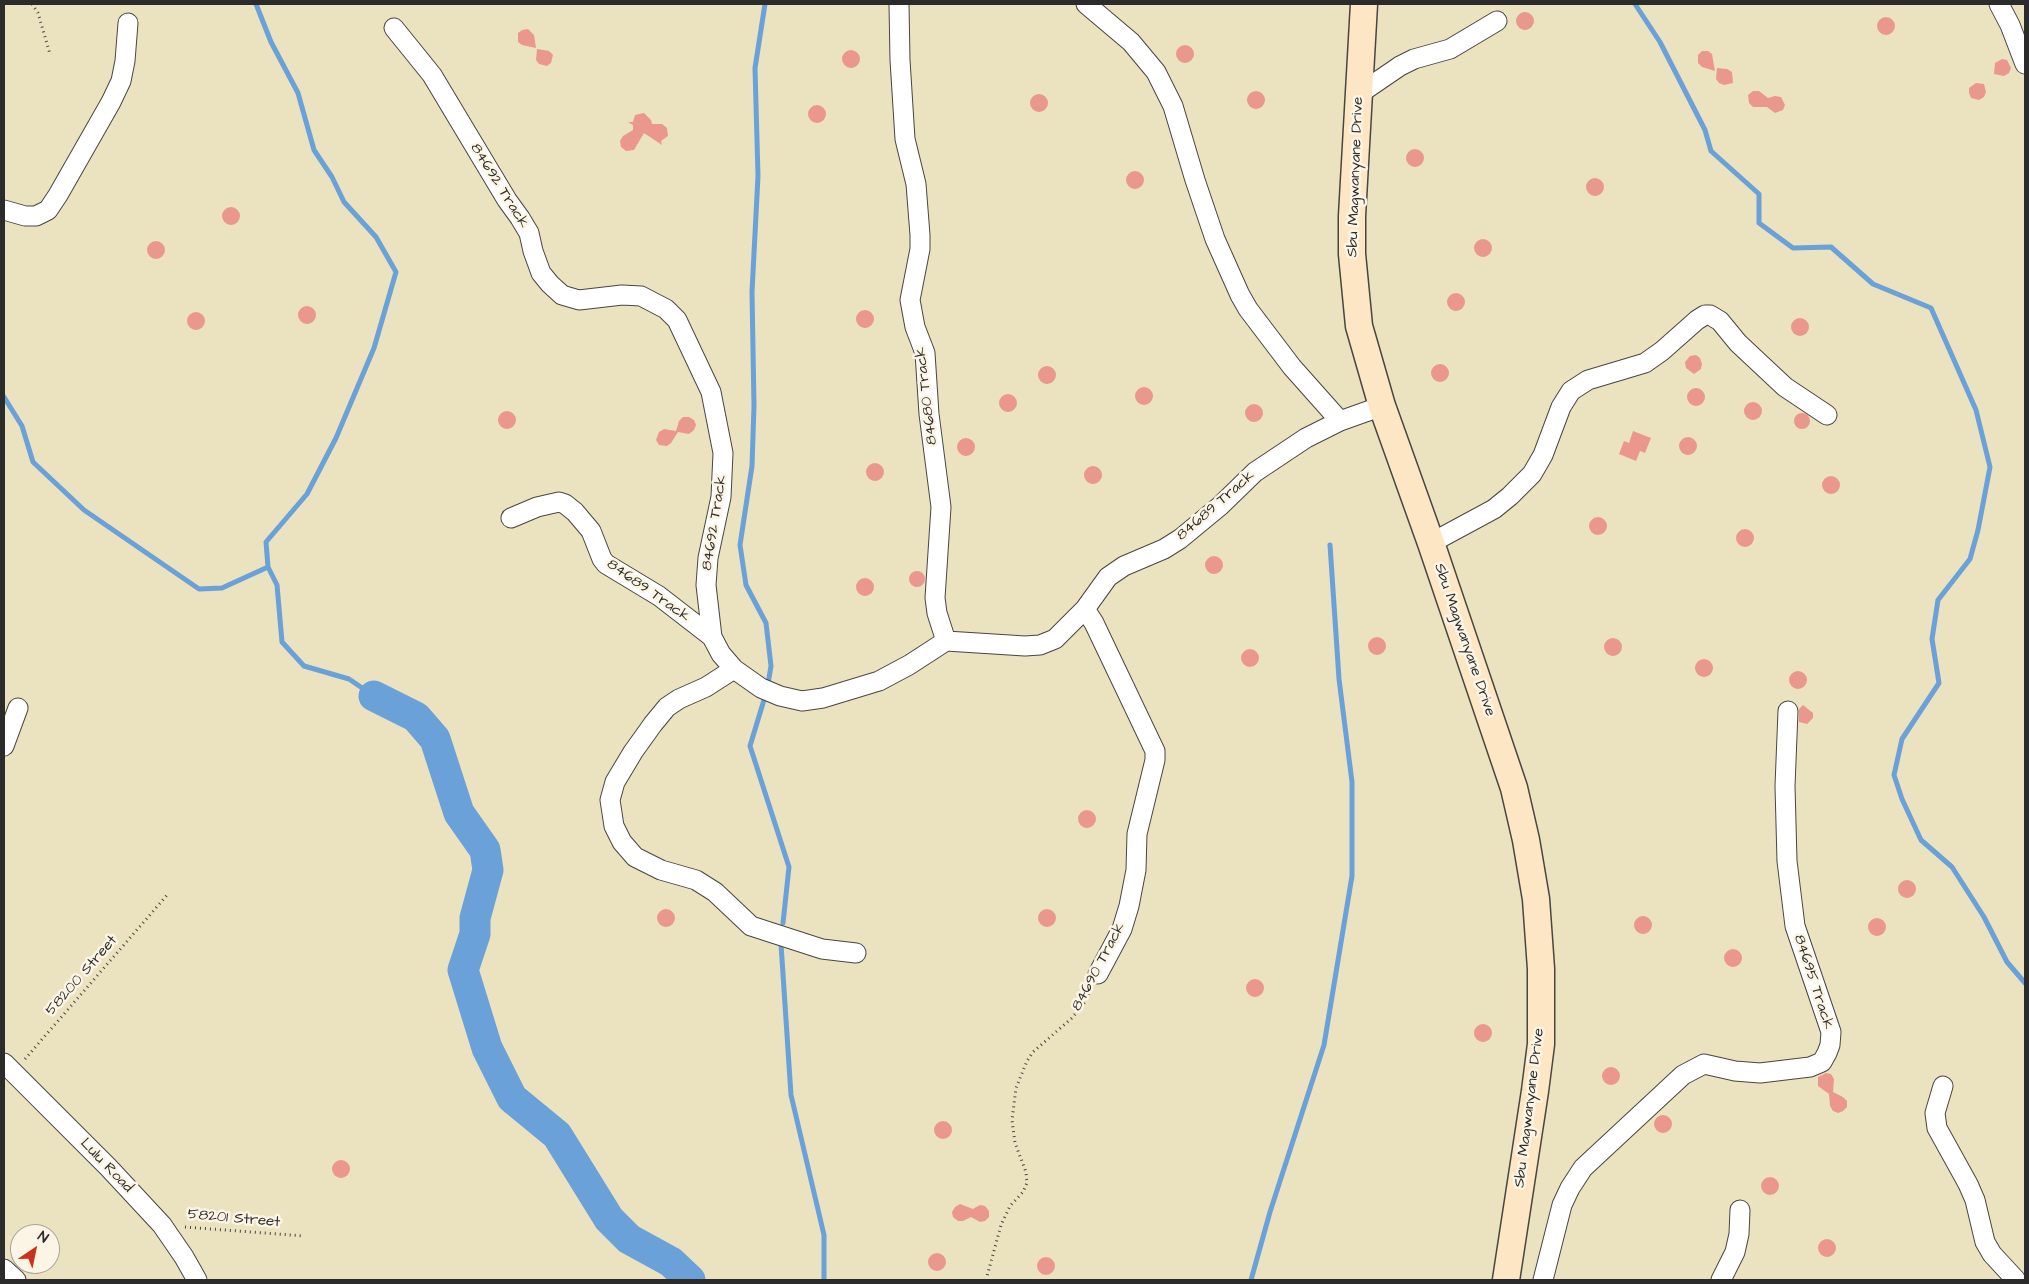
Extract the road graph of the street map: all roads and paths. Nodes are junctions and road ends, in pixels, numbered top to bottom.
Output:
1 (32, 4) edge
2 (899, 4) edge
3 (1086, 4) edge
4 (1364, 4) edge
5 (1999, 4) edge
6 (1497, 21) dead end
7 (128, 23) dead end
8 (394, 28) dead end
9 (50, 54) dead end
10 (2025, 64) edge
11 (1359, 94) junction
12 (4, 210) edge
13 (1382, 406) junction
14 (1827, 415) dead end
15 (1340, 421) junction
16 (511, 518) dead end
17 (1431, 543) junction
18 (1085, 609) junction
19 (712, 637) junction
20 (946, 641) junction
21 (734, 669) junction
22 (18, 708) dead end
23 (1788, 711) dead end
24 (4, 746) edge
25 (168, 894) dead end
26 (856, 953) dead end
27 (1098, 974) joint
28 (9, 1068) edge
29 (1943, 1086) dead end
30 (1740, 1210) dead end
31 (162, 1225) junction
32 (304, 1236) dead end
33 (4, 1269) edge
34 (16, 1280) edge
35 (196, 1280) edge
36 (986, 1280) edge
37 (1506, 1280) edge
38 (1543, 1280) edge
39 (1720, 1280) edge
40 (2016, 1280) edge

1 - 9 path
2 - 20 street, 84680 Track
3 - 15 street
4 - 11 main road, Sbu Magwanyane Drive
5 - 10 street
6 - 11 street
7 - 12 street
8 - 19 street, 84692 Track
11 - 13 main road, Sbu Magwanyane Drive
13 - 15 street, 84689 Track
13 - 17 main road, Sbu Magwanyane Drive
14 - 17 street
15 - 18 street, 84689 Track
16 - 19 street, 84689 Track
17 - 37 main road, Sbu Magwanyane Drive
18 - 20 street, 84689 Track
18 - 27 street, 84690 Track
19 - 21 street, 84689 Track
20 - 21 street, 84689 Track
21 - 26 street
22 - 24 street
23 - 38 street, 84695 Track
25 - 28 path, 58200 Street
27 - 36 path, 84690 Track
28 - 31 street, Lulu Road
29 - 40 street
30 - 39 street
31 - 32 path, 58201 Street
31 - 35 street, Lulu Road
33 - 34 street

